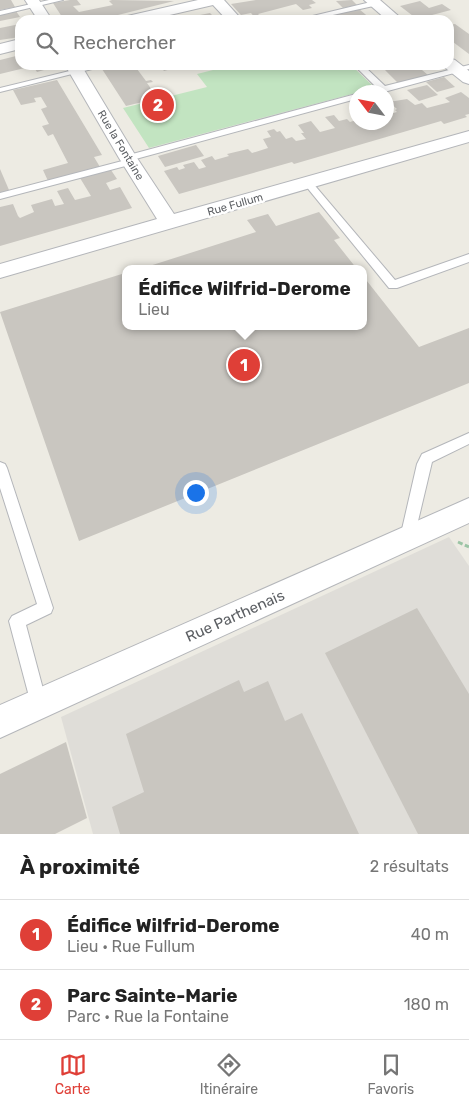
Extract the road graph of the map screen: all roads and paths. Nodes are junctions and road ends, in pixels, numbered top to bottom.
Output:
1 (59, 0) edge
2 (217, 0) edge
3 (373, 1) edge
4 (33, 3) edge
5 (0, 13) edge
6 (41, 15) edge
7 (150, 15) edge
8 (230, 15) edge
9 (324, 15) edge
10 (390, 15) edge
11 (15, 45) edge
12 (0, 49) edge
13 (68, 70) edge
14 (76, 70) edge
15 (363, 70) edge
16 (461, 70) edge
17 (379, 85) edge
18 (394, 87) edge
19 (0, 90) edge
20 (349, 99) edge
21 (469, 136) edge
22 (129, 160) junction
23 (308, 183) junction
24 (0, 196) edge
25 (170, 223) junction
26 (469, 258) edge
27 (0, 271) edge
28 (469, 438) edge
29 (0, 468) edge
30 (469, 510) edge
31 (407, 538) junction
32 (457, 542) dead end
33 (469, 547) edge
34 (38, 704) junction
35 (0, 722) edge

1 - 4 lane
2 - 7 street
2 - 8 street
3 - 9 lane
3 - 10 street
4 - 5 lane
4 - 6 street
11 - 12 street
13 - 19 lane
14 - 22 street, Rue la Fontaine
15 - 17 lane
16 - 18 lane
20 - 22 lane
21 - 23 street, Rue Fullum
22 - 24 lane
22 - 25 street, Rue la Fontaine
23 - 25 street, Rue Fullum
23 - 26 lane
25 - 27 street, Rue Fullum
28 - 31 lane
29 - 34 lane
30 - 31 street, Rue Parthenais
31 - 34 street, Rue Parthenais
32 - 33 path
34 - 35 street, Rue Parthenais

